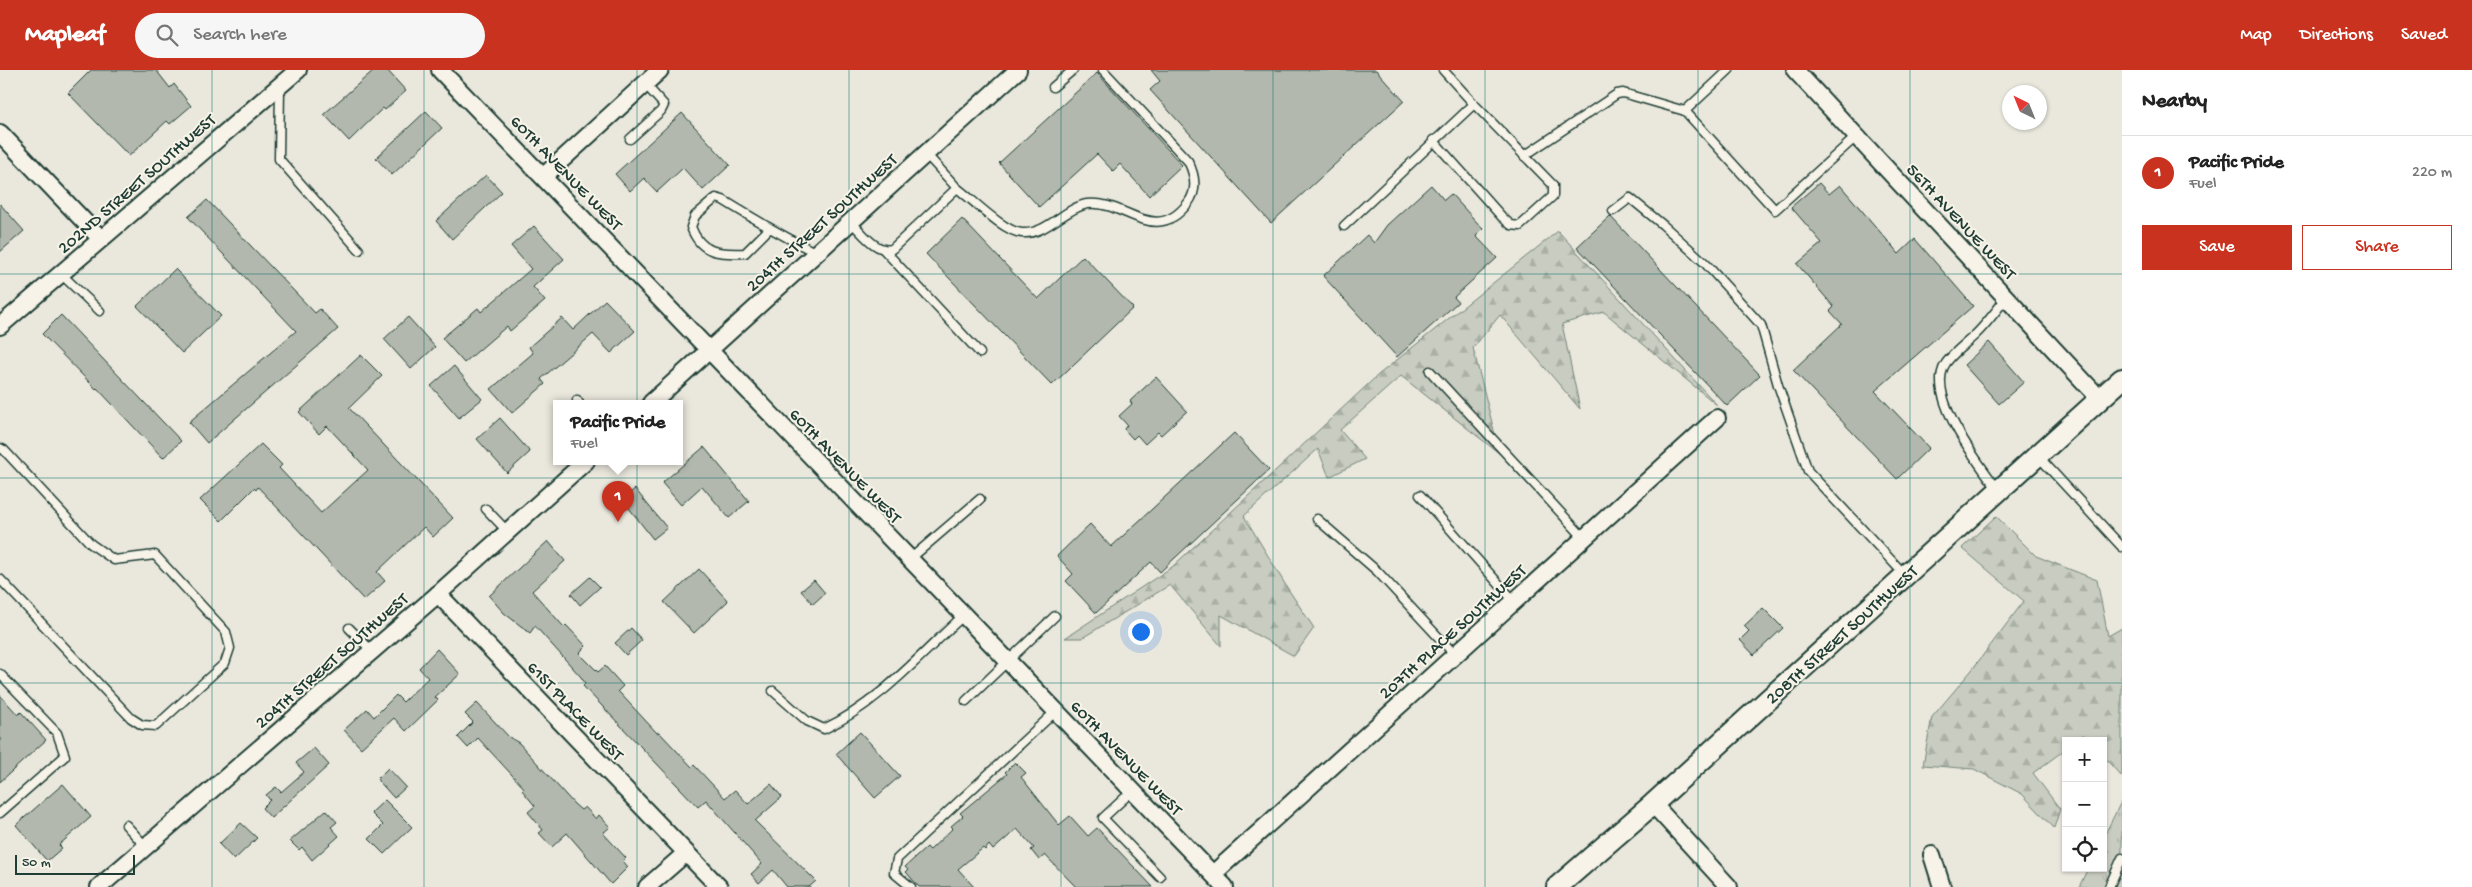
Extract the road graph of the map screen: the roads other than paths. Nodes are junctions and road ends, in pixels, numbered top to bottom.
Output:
1 (298, 70) edge
2 (440, 70) edge
3 (660, 70) edge
4 (1018, 70) edge
5 (1073, 70) edge
6 (1103, 70) edge
7 (1443, 70) edge
8 (1729, 70) edge
9 (1796, 70) edge
10 (645, 84) junction
11 (280, 85) junction
12 (1053, 87) dead end
13 (1474, 104) junction
14 (1685, 111) junction
15 (0, 133) edge
16 (1857, 136) junction
17 (630, 139) dead end
18 (1433, 140) junction
19 (926, 154) junction
20 (1524, 156) junction
21 (544, 176) junction
22 (957, 188) junction
23 (1613, 211) dead end
24 (851, 222) junction
25 (1344, 226) dead end
26 (769, 229) junction
27 (101, 239) junction
28 (359, 250) dead end
29 (885, 251) junction
30 (817, 253) junction
31 (61, 274) junction
32 (2006, 298) junction
33 (100, 311) dead end
34 (0, 326) edge
35 (709, 351) junction
36 (980, 353) dead end
37 (1430, 371) dead end
38 (2122, 379) edge
39 (2100, 399) junction
40 (654, 400) edge
41 (1717, 418) dead end
42 (0, 448) edge
43 (2038, 456) junction
44 (581, 465) edge
45 (1999, 491) junction
46 (1420, 495) dead end
47 (980, 499) dead end
48 (486, 509) dead end
49 (1317, 519) dead end
50 (507, 531) junction
51 (1584, 538) junction
52 (2122, 547) edge
53 (910, 560) junction
54 (1906, 575) junction
55 (0, 579) edge
56 (438, 594) junction
57 (1514, 602) junction
58 (964, 615) junction
59 (1055, 616) dead end
60 (350, 628) dead end
61 (372, 651) junction
62 (1455, 655) junction
63 (1008, 661) junction
64 (0, 674) edge
65 (773, 691) dead end
66 (966, 701) dead end
67 (1056, 711) junction
68 (1132, 791) junction
69 (1653, 804) junction
70 (0, 813) edge
71 (126, 824) dead end
72 (146, 847) junction
73 (686, 853) junction
74 (1932, 855) dead end
75 (2122, 858) edge
76 (1213, 874) junction
77 (1160, 877) dead end
78 (100, 887) edge
79 (647, 887) edge
80 (719, 887) edge
81 (911, 887) edge
82 (1225, 887) edge
83 (1557, 887) edge
84 (1729, 887) edge
85 (1942, 887) edge
86 (2109, 887) edge

1 - 11 street, 202ND STREET SOUTHWEST
2 - 21 street, 60TH AVENUE WEST
3 - 10 street
4 - 19 street, 204TH STREET SOUTHWEST
5 - 12 lane
6 - 22 lane
7 - 13 lane
8 - 14 lane
9 - 16 street, 56TH AVENUE WEST
10 - 17 lane
10 - 21 street
11 - 27 street, 202ND STREET SOUTHWEST
11 - 28 lane
13 - 18 lane
13 - 20 lane
14 - 16 lane
14 - 20 lane
15 - 27 street
16 - 32 street, 56TH AVENUE WEST
18 - 20 lane
18 - 25 lane
19 - 22 lane
19 - 24 street, 204TH STREET SOUTHWEST
21 - 35 street, 60TH AVENUE WEST
22 - 29 lane
23 - 54 lane
24 - 29 lane
24 - 30 street, 204TH STREET SOUTHWEST
26 - 26 lane
26 - 30 lane
27 - 31 street, 202ND STREET SOUTHWEST
29 - 36 lane
30 - 35 street, 204TH STREET SOUTHWEST
31 - 33 lane
31 - 34 street, 202ND STREET SOUTHWEST
32 - 39 street, 56TH AVENUE WEST
32 - 45 lane
35 - 40 street, 204TH STREET SOUTHWEST
35 - 53 street, 60TH AVENUE WEST
37 - 51 lane
38 - 39 street, 208TH STREET SOUTHWEST
39 - 43 street, 208TH STREET SOUTHWEST
41 - 51 street, 207TH PLACE SOUTHWEST
42 - 55 lane
43 - 45 street, 208TH STREET SOUTHWEST
43 - 52 lane
44 - 50 street, 204TH STREET SOUTHWEST
45 - 54 street, 208TH STREET SOUTHWEST
46 - 57 lane
47 - 53 lane
48 - 50 lane
49 - 62 lane
50 - 56 street, 204TH STREET SOUTHWEST
51 - 57 street, 207TH PLACE SOUTHWEST
53 - 58 street, 60TH AVENUE WEST
54 - 69 street, 208TH STREET SOUTHWEST
56 - 61 street, 204TH STREET SOUTHWEST
56 - 73 street, 61ST PLACE WEST
57 - 62 street, 207TH PLACE SOUTHWEST
58 - 63 street, 60TH AVENUE WEST
58 - 65 lane
59 - 63 lane
60 - 61 lane
61 - 72 street, 204TH STREET SOUTHWEST
62 - 76 street, 207TH PLACE SOUTHWEST
63 - 66 lane
63 - 67 street, 60TH AVENUE WEST
64 - 70 lane
67 - 68 street, 60TH AVENUE WEST
67 - 81 lane
68 - 76 street, 60TH AVENUE WEST
68 - 77 lane
69 - 83 street, 208TH STREET SOUTHWEST
69 - 84 street
71 - 72 lane
72 - 78 street, 204TH STREET SOUTHWEST
73 - 79 street
73 - 80 street, 61ST PLACE WEST
74 - 85 street
75 - 86 lane
76 - 82 street, 60TH AVENUE WEST

